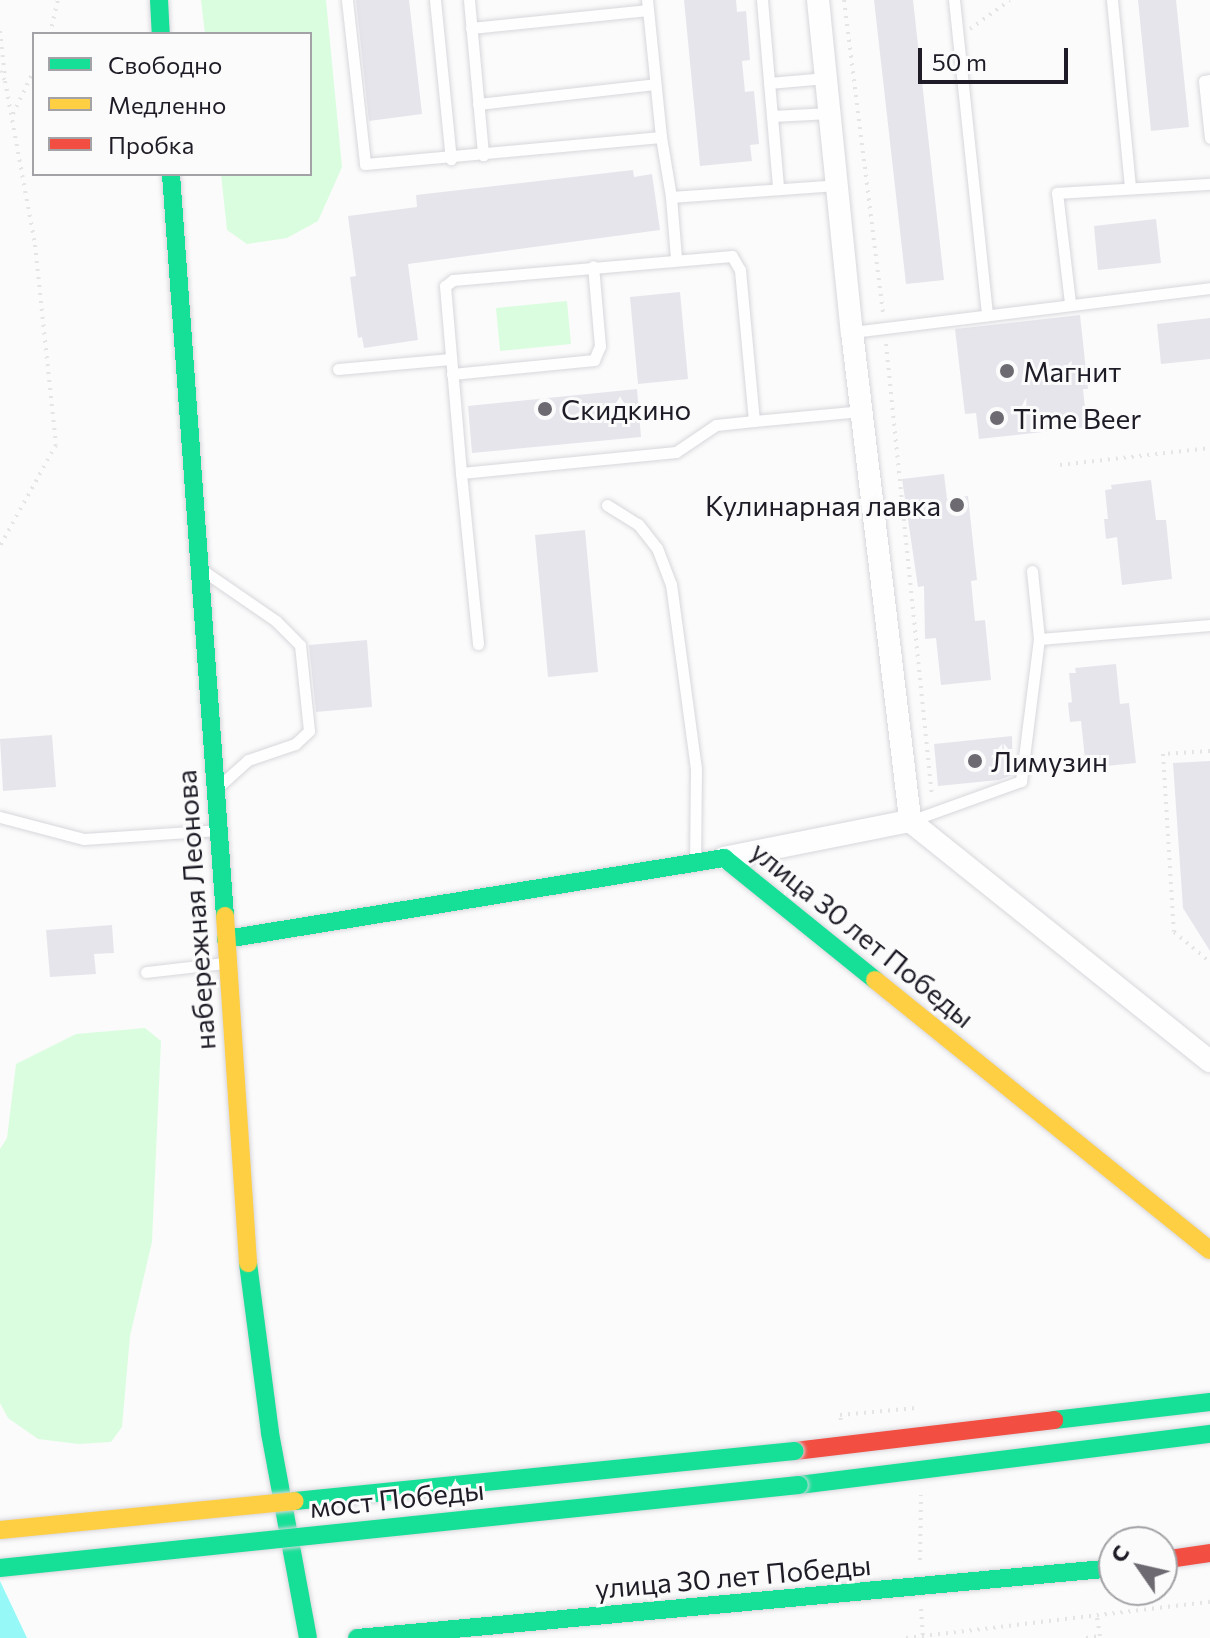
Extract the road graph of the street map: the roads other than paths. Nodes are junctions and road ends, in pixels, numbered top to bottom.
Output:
1 (159, 0) edge
2 (347, 0) edge
3 (435, 0) edge
4 (469, 0) edge
5 (762, 0) edge
6 (818, 0) edge
7 (954, 0) edge
8 (1112, 0) edge
9 (647, 5) edge
10 (471, 28) junction
11 (161, 32) edge
12 (826, 78) junction
13 (1210, 80) edge
14 (769, 83) junction
15 (655, 84) junction
16 (478, 104) junction
17 (830, 113) junction
18 (772, 116) junction
19 (661, 137) junction
20 (1210, 138) edge
21 (483, 155) junction
22 (451, 159) junction
23 (171, 176) edge
24 (1210, 184) edge
25 (837, 185) junction
26 (778, 188) junction
27 (1130, 188) junction
28 (671, 197) junction
29 (676, 258) junction
30 (593, 266) junction
31 (1210, 288) edge
32 (1070, 303) junction
33 (987, 315) junction
34 (852, 332) junction
35 (451, 359) junction
36 (338, 369) dead end
37 (452, 374) junction
38 (861, 411) junction
39 (754, 421) junction
40 (461, 473) junction
41 (607, 505) dead end
42 (199, 568) junction
43 (1032, 571) dead end
44 (1210, 625) edge
45 (1039, 639) junction
46 (478, 644) dead end
47 (215, 789) junction
48 (0, 817) edge
49 (910, 821) junction
50 (218, 830) junction
51 (724, 858) junction
52 (695, 862) junction
53 (226, 939) junction
54 (228, 963) junction
55 (146, 972) dead end
56 (1210, 1061) edge
57 (1210, 1250) edge
58 (1210, 1402) edge
59 (1210, 1434) edge
60 (0, 1530) edge
61 (1210, 1553) edge
62 (1178, 1558) edge
63 (0, 1568) edge
64 (1098, 1569) edge
65 (308, 1638) edge
66 (357, 1638) edge

1 - 11 main road
2 - 22 lane
3 - 22 lane
4 - 10 lane
5 - 14 lane
6 - 12 street
7 - 33 lane
8 - 27 lane
9 - 10 lane
9 - 15 lane
10 - 16 lane
12 - 14 lane
12 - 17 street
13 - 20 lane
14 - 18 lane
15 - 16 lane
15 - 19 lane
16 - 21 lane
17 - 18 lane
17 - 25 street
18 - 26 lane
19 - 21 lane
19 - 28 lane
21 - 22 lane
23 - 42 main road, набережная Леонова
24 - 27 lane
25 - 26 lane
25 - 34 street
26 - 28 lane
27 - 32 lane
28 - 29 lane
29 - 30 lane
29 - 39 lane
30 - 35 lane
30 - 37 lane
31 - 32 lane
32 - 33 lane
33 - 34 lane
34 - 38 street
35 - 36 lane
35 - 37 lane
37 - 40 lane
38 - 39 lane
38 - 49 street
39 - 40 lane
40 - 46 lane
41 - 52 lane
42 - 47 main road, набережная Леонова
42 - 47 lane
43 - 45 lane
44 - 45 lane
45 - 49 lane
47 - 50 main road, набережная Леонова
48 - 50 lane
49 - 51 street
49 - 56 street
50 - 53 main road, набережная Леонова
51 - 52 main road, улица 30 лет Победы
51 - 57 main road, улица 30 лет Победы
52 - 53 main road, улица 30 лет Победы
53 - 54 main road, набережная Леонова
54 - 55 lane
54 - 65 main road, набережная Леонова
58 - 60 main road, bridge
59 - 63 main road, мост Победы, bridge
61 - 62 main road
64 - 66 main road, улица 30 лет Победы

